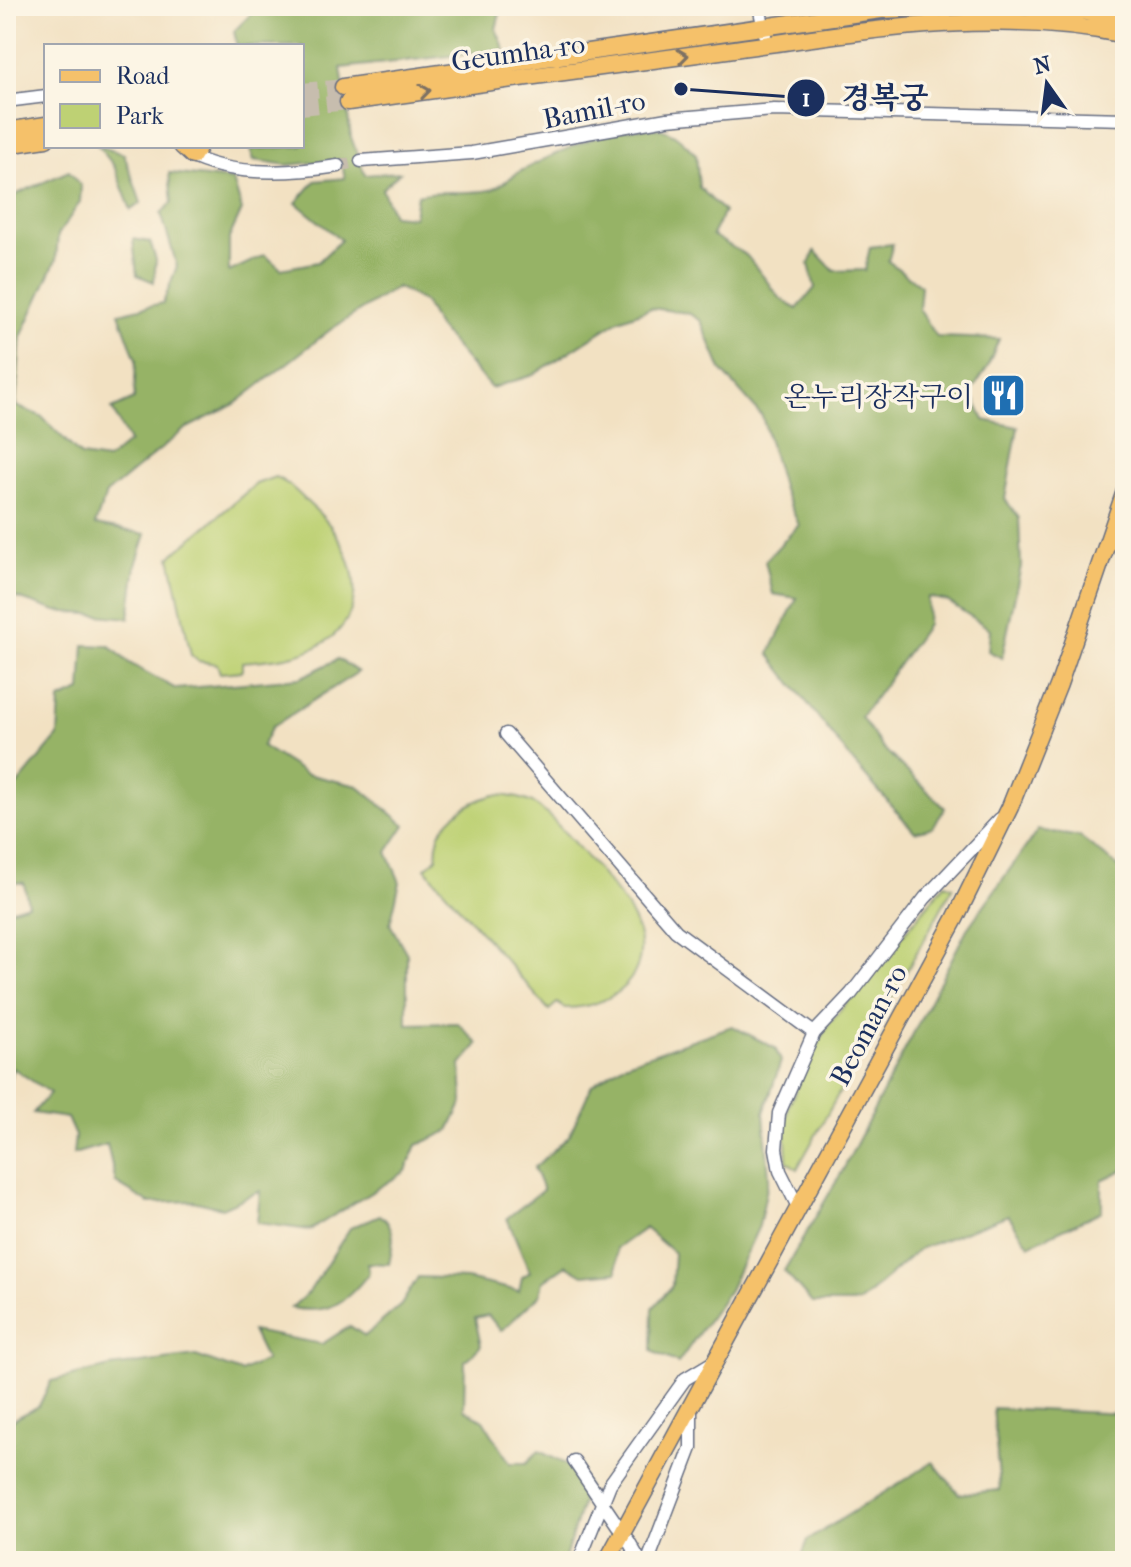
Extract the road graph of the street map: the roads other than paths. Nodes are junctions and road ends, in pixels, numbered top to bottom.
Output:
1 (759, 6) edge
2 (967, 6) edge
3 (1014, 6) edge
4 (987, 14) edge
5 (1125, 20) edge
6 (764, 27) junction
7 (1125, 35) edge
8 (766, 45) junction
9 (44, 96) edge
10 (6, 101) edge
11 (1125, 119) edge
12 (44, 125) edge
13 (6, 131) edge
14 (44, 139) edge
15 (6, 145) edge
16 (191, 149) edge
17 (361, 161) tunnel mouth
18 (338, 166) tunnel mouth
19 (1125, 491) edge
20 (506, 734) dead end
21 (1010, 807) junction
22 (814, 1033) junction
23 (799, 1209) junction
24 (715, 1361) junction
25 (691, 1405) junction
26 (574, 1461) dead end
27 (601, 1500) junction
28 (618, 1526) dead end
29 (628, 1540) dead end
30 (579, 1561) edge
31 (607, 1561) edge
32 (640, 1561) edge
33 (648, 1561) edge

1 - 6 street
2 - 6 main road, Geumha-ro
3 - 5 main road
4 - 7 main road, Geumha-ro
4 - 8 main road, Geumha-ro
6 - 8 street
6 -> 8 main road, Geumha-ro
9 - 10 street
11 - 17 street, Bamil-ro
12 - 13 main road
14 - 15 main road
16 - 18 street
19 - 21 main road, Beoman-ro
20 - 22 street
21 - 22 street
21 - 23 main road, Beoman-ro
22 - 23 street
23 - 24 main road, Beoman-ro
24 - 25 main road, Beoman-ro
24 - 27 street
25 - 31 main road, Beoman-ro
25 - 33 street
26 - 27 street
27 - 28 street
27 - 30 street
29 - 32 street

